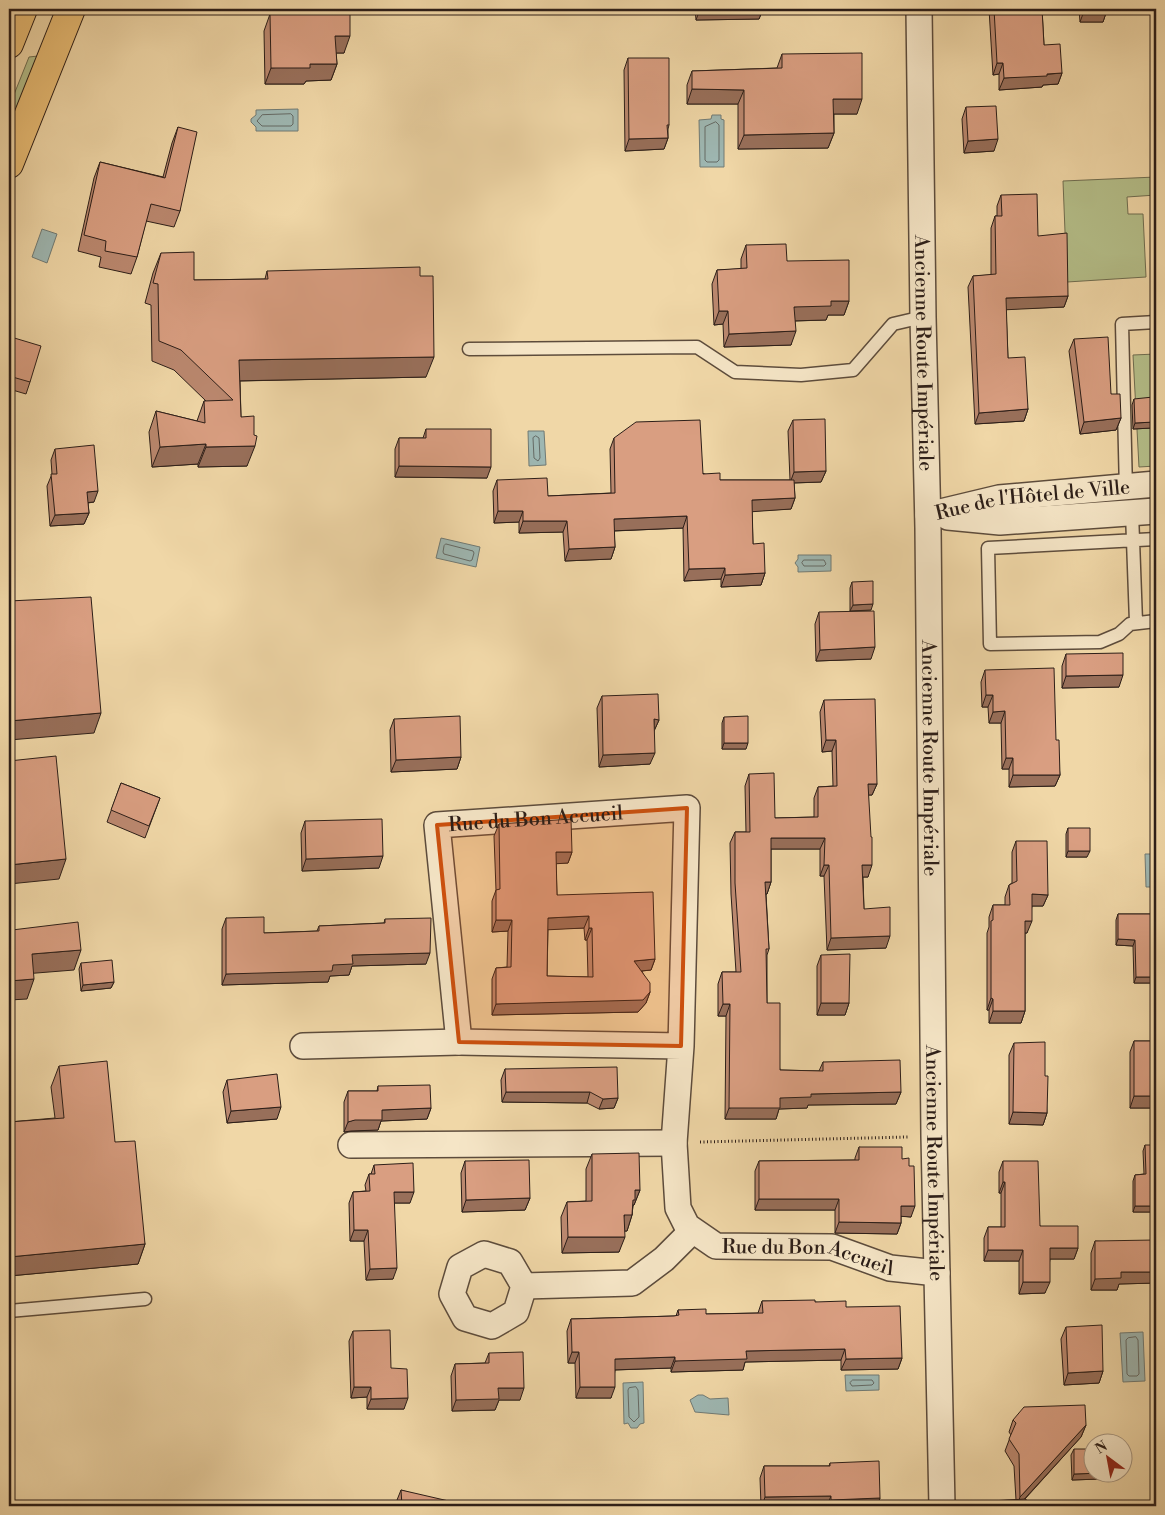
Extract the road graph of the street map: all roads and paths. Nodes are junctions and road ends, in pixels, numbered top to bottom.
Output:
1 (23, 9) edge
2 (71, 9) edge
3 (919, 9) edge
4 (9, 44) edge
5 (9, 164) edge
6 (923, 317) junction
7 (1156, 322) edge
8 (469, 349) dead end
9 (1156, 484) edge
10 (1126, 487) junction
11 (1139, 513) edge
12 (928, 515) junction
13 (1156, 539) edge
14 (1133, 540) junction
15 (1136, 622) junction
16 (1156, 622) edge
17 (460, 1042) junction
18 (303, 1046) dead end
19 (681, 1046) junction
20 (934, 1136) junction
21 (674, 1143) junction
22 (351, 1146) dead end
23 (692, 1231) junction
24 (937, 1273) junction
25 (524, 1286) dead end
26 (145, 1300) dead end
27 (9, 1312) edge
28 (942, 1506) edge

1 - 4 main road
2 - 5 main road
3 - 6 street, Ancienne Route Impériale
6 - 8 lane
6 - 12 street, Ancienne Route Impériale
7 - 10 lane
9 - 10 street, Rue de l'Hôtel de Ville
10 - 11 lane
10 - 12 street, Rue de l'Hôtel de Ville
11 - 12 street, Rue de l'Hôtel de Ville
11 - 14 lane
12 - 20 street, Ancienne Route Impériale
13 - 14 lane
14 - 15 lane
14 - 15 lane
15 - 16 lane
17 - 18 street
17 - 19 street
17 - 19 street, Rue du Bon Accueil
19 - 21 street, Rue du Bon Accueil
20 - 21 path
20 - 24 street, Ancienne Route Impériale
21 - 22 street
21 - 23 street, Rue du Bon Accueil
23 - 24 street, Rue du Bon Accueil
23 - 25 street
24 - 28 street, Ancienne Route Impériale
26 - 27 lane

